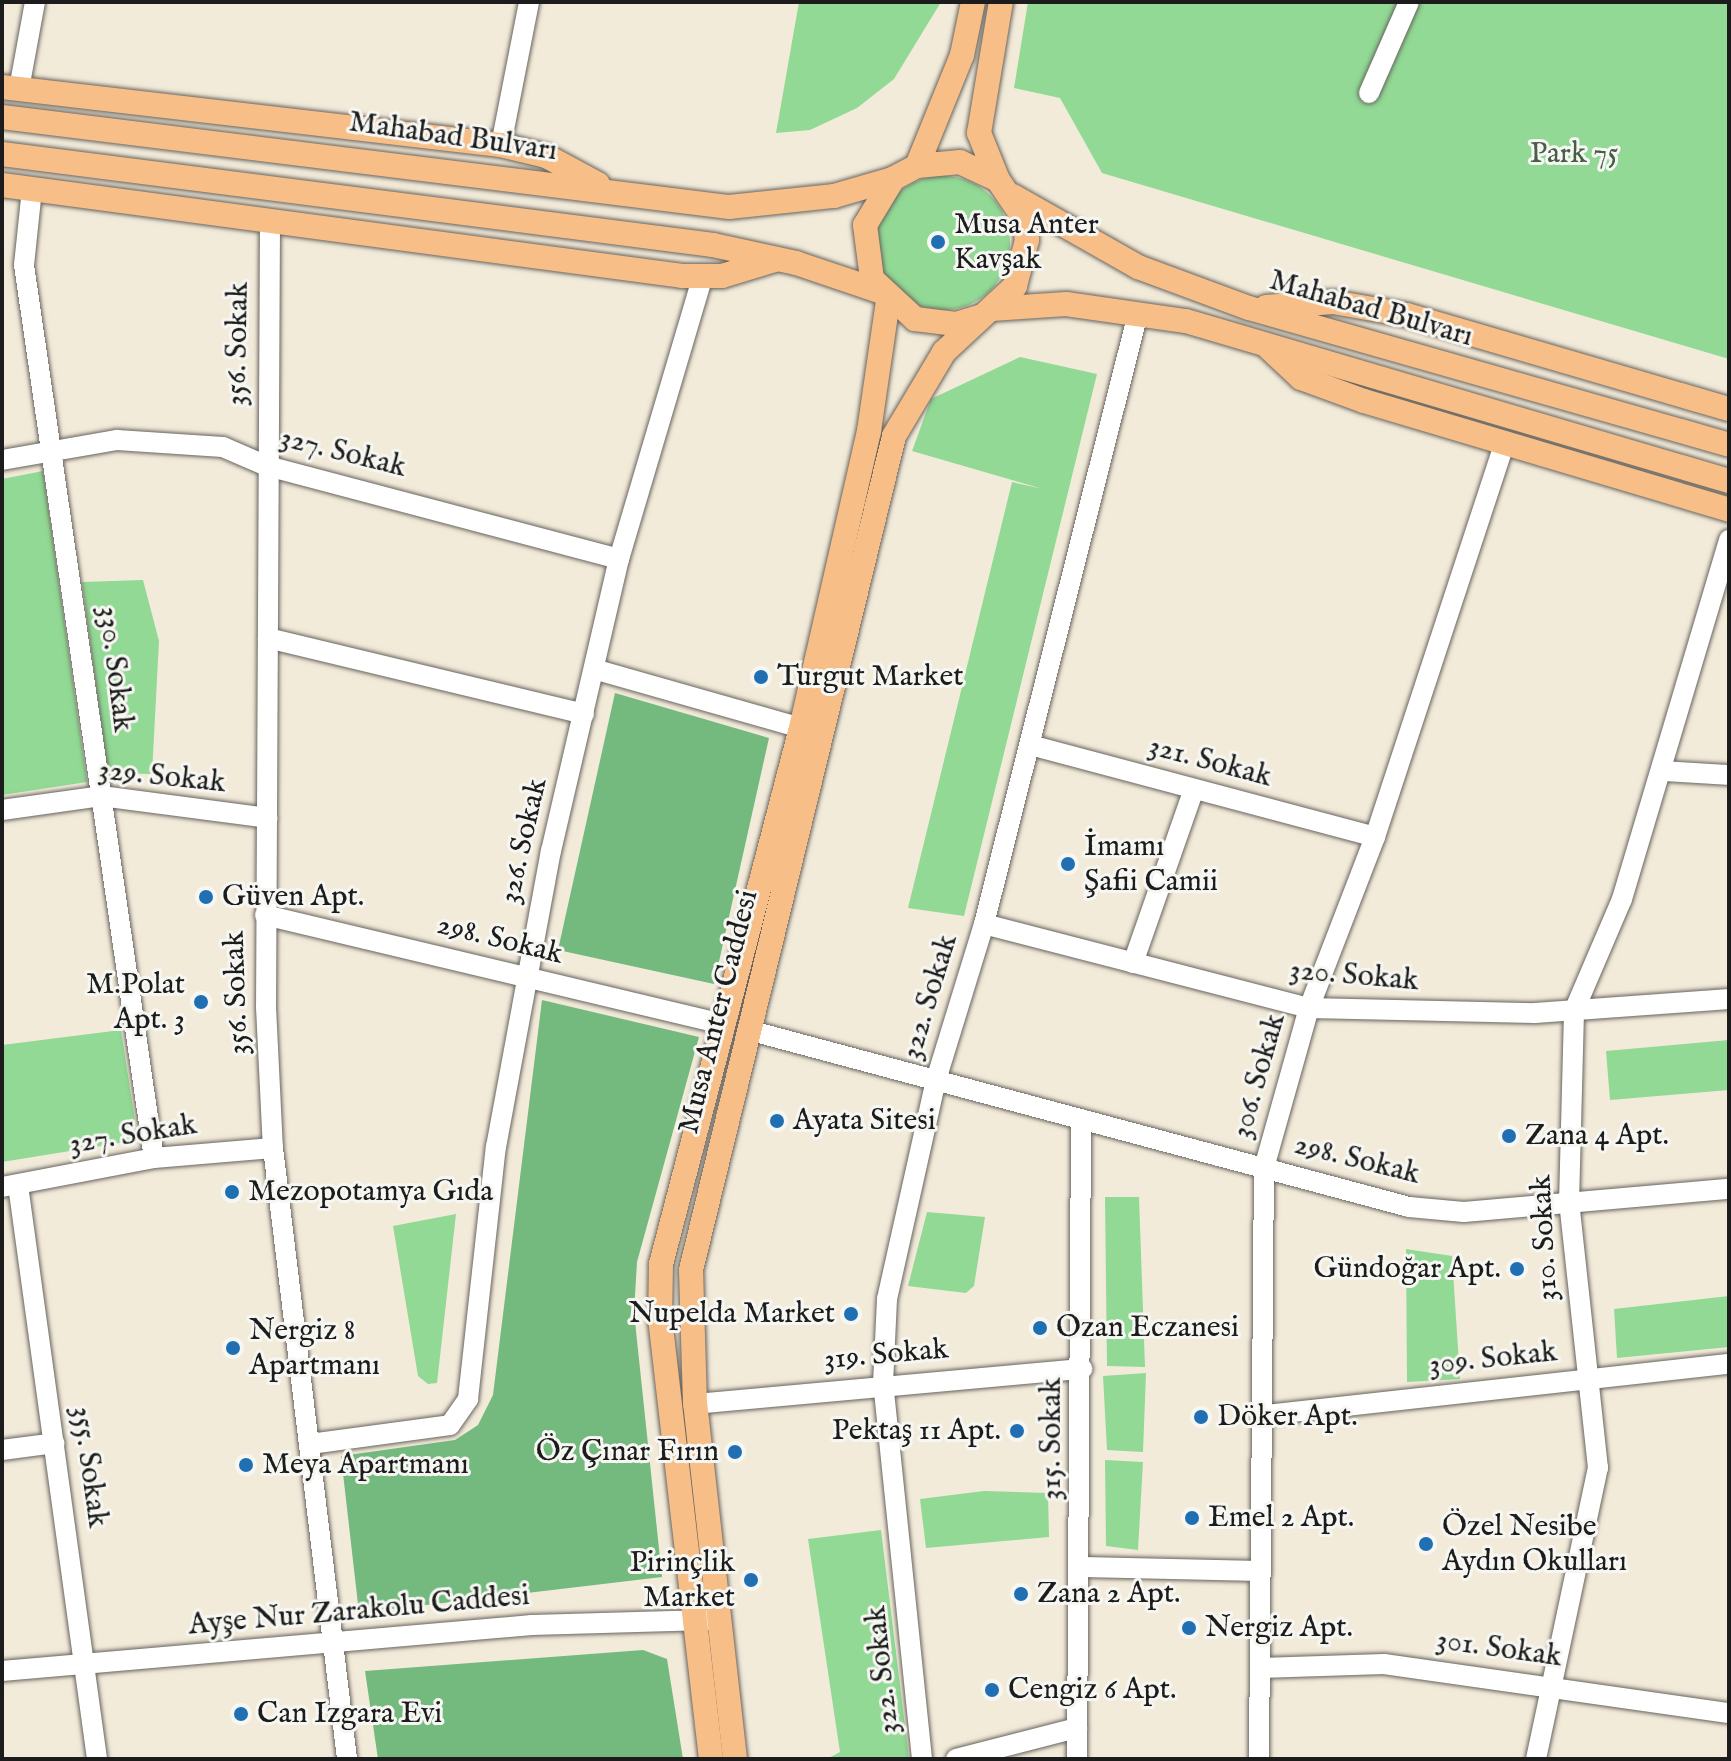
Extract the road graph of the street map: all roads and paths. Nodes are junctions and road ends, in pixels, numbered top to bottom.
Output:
1 (35, 2) edge
2 (529, 2) edge
3 (973, 2) edge
4 (1001, 2) edge
5 (1409, 2) edge
6 (10, 88) edge
7 (1369, 93) dead end
8 (2, 117) edge
9 (501, 145) junction
10 (2, 154) edge
11 (917, 166) junction
12 (893, 179) junction
13 (2, 185) edge
14 (1005, 188) junction
15 (32, 189) junction
16 (614, 192) junction
17 (270, 222) junction
18 (780, 258) junction
19 (703, 276) junction
20 (885, 297) junction
21 (1249, 308) junction
22 (985, 313) junction
23 (1138, 313) junction
24 (1265, 344) junction
25 (1729, 409) edge
26 (1505, 442) junction
27 (1729, 445) edge
28 (55, 452) junction
29 (2, 460) edge
30 (267, 466) junction
31 (1729, 481) edge
32 (1729, 510) edge
33 (1729, 540) edge
34 (619, 559) junction
35 (268, 638) junction
36 (594, 669) junction
37 (584, 714) junction
38 (801, 728) junction
39 (1030, 745) junction
40 (1663, 771) junction
41 (1729, 775) edge
42 (1194, 789) junction
43 (101, 796) junction
44 (2, 810) edge
45 (268, 818) junction
46 (1375, 837) junction
47 (265, 915) junction
48 (984, 924) junction
49 (1133, 963) junction
50 (524, 979) junction
51 (1729, 999) edge
52 (1309, 1008) junction
53 (1574, 1011) junction
54 (720, 1023) junction
55 (748, 1030) junction
56 (936, 1080) junction
57 (1081, 1120) junction
58 (273, 1148) junction
59 (154, 1158) junction
60 (1264, 1168) junction
61 (10, 1186) edge
62 (1729, 1189) edge
63 (1569, 1203) junction
64 (1729, 1364) edge
65 (1082, 1369) junction
66 (1586, 1378) junction
67 (883, 1384) junction
68 (695, 1404) junction
69 (1265, 1415) junction
70 (55, 1443) junction
71 (310, 1444) junction
72 (2, 1450) edge
73 (1082, 1567) junction
74 (1261, 1571) junction
75 (709, 1620) junction
76 (333, 1646) junction
77 (87, 1665) junction
78 (1260, 1668) junction
79 (2, 1671) edge
80 (1551, 1686) junction
81 (1729, 1713) edge
82 (1077, 1728) junction
83 (97, 1759) edge
84 (347, 1759) edge
85 (711, 1759) edge
86 (735, 1759) edge
87 (922, 1759) edge
88 (956, 1759) edge
89 (1077, 1759) edge
90 (1259, 1759) edge
91 (1536, 1759) edge

1 - 6 street
2 - 9 street
3 - 11 main road
4 - 14 main road
5 - 7 street
6 - 9 main road
8 - 16 main road, Mahabad Bulvarı
9 - 16 main road
10 - 18 main road
11 - 12 main road
11 - 14 main road
12 - 16 main road, Mahabad Bulvarı
12 - 20 main road
13 - 15 main road
14 - 21 main road, Mahabad Bulvarı
14 - 22 main road
15 - 17 main road
15 - 28 street, 330. Sokak
17 - 19 main road
17 - 30 street, 356. Sokak
18 - 19 main road
18 - 20 main road
19 - 34 street, 326. Sokak
20 - 22 main road
20 - 38 main road, Musa Anter Caddesi
21 - 25 main road
21 - 27 main road, Mahabad Bulvarı
22 - 23 main road, Mahabad Bulvarı
22 - 55 main road, Musa Anter Caddesi
23 - 24 main road, Mahabad Bulvarı
23 - 39 street, 322. Sokak
24 - 26 main road
24 - 31 main road, Mahabad Bulvarı
26 - 32 main road
26 - 46 street, 306. Sokak
28 - 29 street, 327. Sokak
28 - 30 street, 327. Sokak
28 - 43 street, 330. Sokak
30 - 34 street, 327. Sokak
30 - 35 street, 356. Sokak
33 - 40 street, 310. Sokak
34 - 36 street, 326. Sokak
35 - 37 street
35 - 45 street, 356. Sokak
36 - 37 street, 326. Sokak
36 - 38 street
37 - 50 street, 326. Sokak
38 - 54 main road, Musa Anter Caddesi
39 - 42 street, 321. Sokak
39 - 48 street, 322. Sokak
40 - 41 street
40 - 53 street, 310. Sokak
42 - 46 street, 321. Sokak
42 - 49 street
43 - 44 street, 329. Sokak
43 - 45 street, 329. Sokak
43 - 59 street, 330. Sokak
45 - 47 street, 356. Sokak
46 - 52 street, 306. Sokak
47 - 50 street, 298. Sokak
47 - 58 street, 356. Sokak
48 - 49 street, 320. Sokak
48 - 56 street, 322. Sokak
49 - 52 street, 320. Sokak
50 - 54 street, 298. Sokak
50 - 71 street, 326. Sokak
51 - 53 street, 320. Sokak
52 - 53 street, 320. Sokak
52 - 60 street, 306. Sokak
53 - 63 street, 310. Sokak
54 - 75 main road, Musa Anter Caddesi
55 - 56 street, 298. Sokak
55 - 68 main road, Musa Anter Caddesi
56 - 57 street, 298. Sokak
56 - 67 street, 322. Sokak
57 - 60 street, 298. Sokak
57 - 65 street, 315. Sokak
58 - 59 street, 327. Sokak
58 - 71 street, 356. Sokak
59 - 61 street, 327. Sokak
60 - 63 street, 298. Sokak
60 - 69 street, 306. Sokak
61 - 70 street, 355. Sokak
62 - 63 street, 298. Sokak
63 - 66 street, 310. Sokak
64 - 66 street, 309. Sokak
65 - 67 street, 319. Sokak
65 - 73 street, 315. Sokak
66 - 69 street, 309. Sokak
66 - 80 street, 310. Sokak
67 - 68 street, 319. Sokak
67 - 87 street, 322. Sokak
68 - 75 main road, Musa Anter Caddesi
69 - 74 street, 306. Sokak
70 - 72 street
70 - 77 street, 355. Sokak
71 - 76 street, 356. Sokak
73 - 74 street
73 - 82 street, 315. Sokak
74 - 78 street, 306. Sokak
75 - 76 street, Ayşe Nur Zarakolu Caddesi
75 - 85 main road, Musa Anter Caddesi
75 - 86 main road, Musa Anter Caddesi
76 - 77 street, Ayşe Nur Zarakolu Caddesi
76 - 84 street, 356. Sokak
77 - 79 street, Ayşe Nur Zarakolu Caddesi
77 - 83 street, 355. Sokak
78 - 80 street, 301. Sokak
78 - 90 street, 306. Sokak
80 - 81 street, 301. Sokak
80 - 91 street, 310. Sokak
82 - 88 street
82 - 89 street, 315. Sokak

